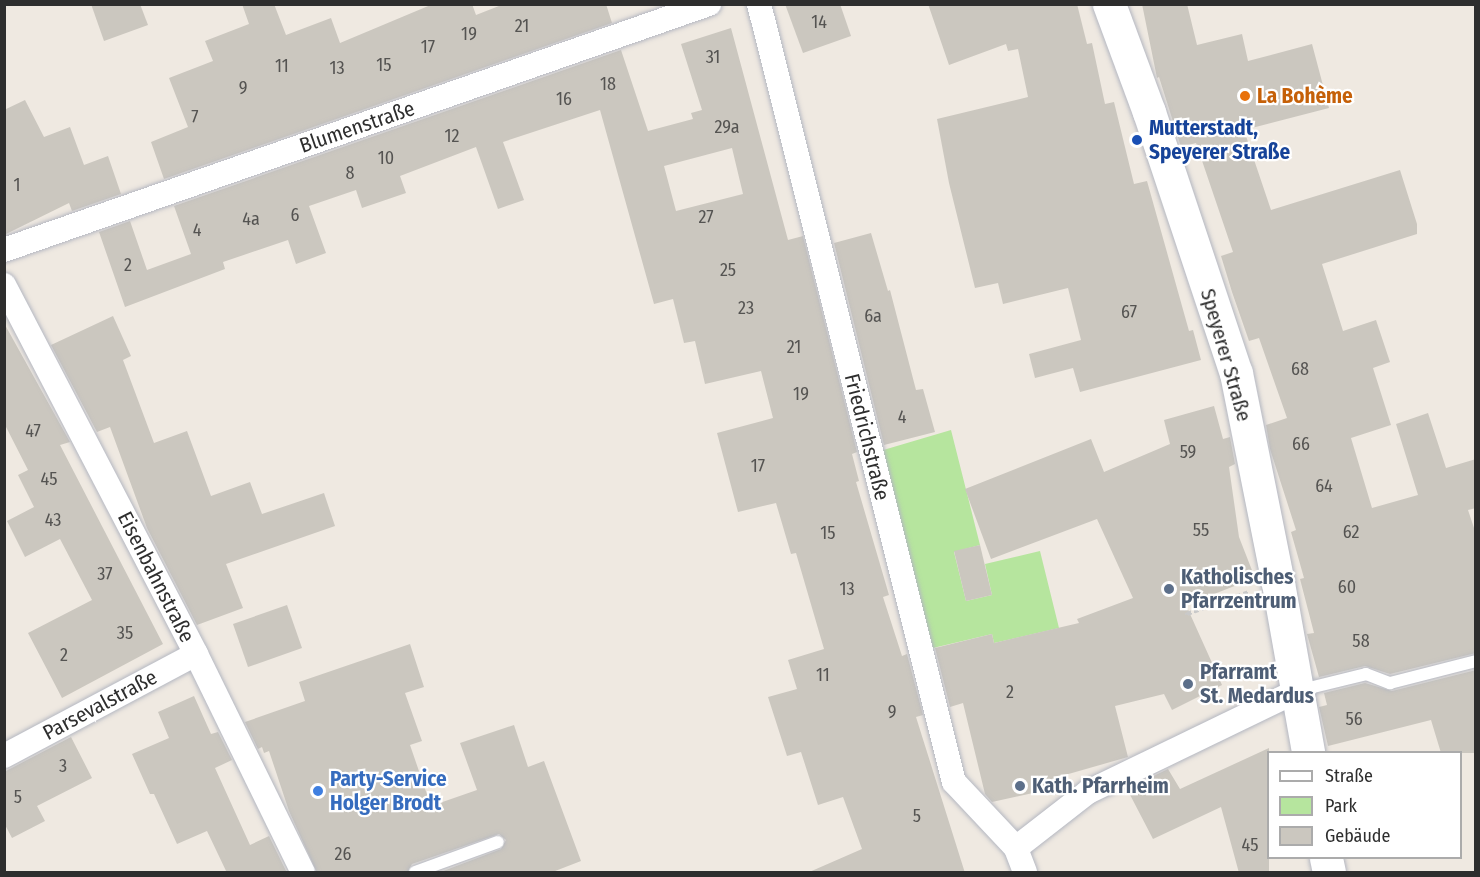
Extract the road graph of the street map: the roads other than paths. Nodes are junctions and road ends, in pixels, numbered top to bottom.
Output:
1 (709, 4) edge
2 (759, 4) edge
3 (1109, 4) edge
4 (4, 250) edge
5 (4, 285) edge
6 (196, 654) junction
7 (1476, 661) edge
8 (1297, 691) junction
9 (1308, 751) edge
10 (4, 756) edge
11 (498, 842) dead end
12 (1016, 848) junction
13 (303, 873) edge
14 (415, 873) edge
15 (1025, 873) edge

1 - 4 street, Blumenstraße
2 - 12 street, Friedrichstraße
3 - 8 main road, Speyerer Straße
5 - 6 street, Eisenbahnstraße
6 - 10 street, Parsevalstraße
6 - 13 street, Eisenbahnstraße
7 - 8 lane
8 - 9 main road, Speyerer Straße
8 - 12 street
11 - 14 lane
12 - 15 street

